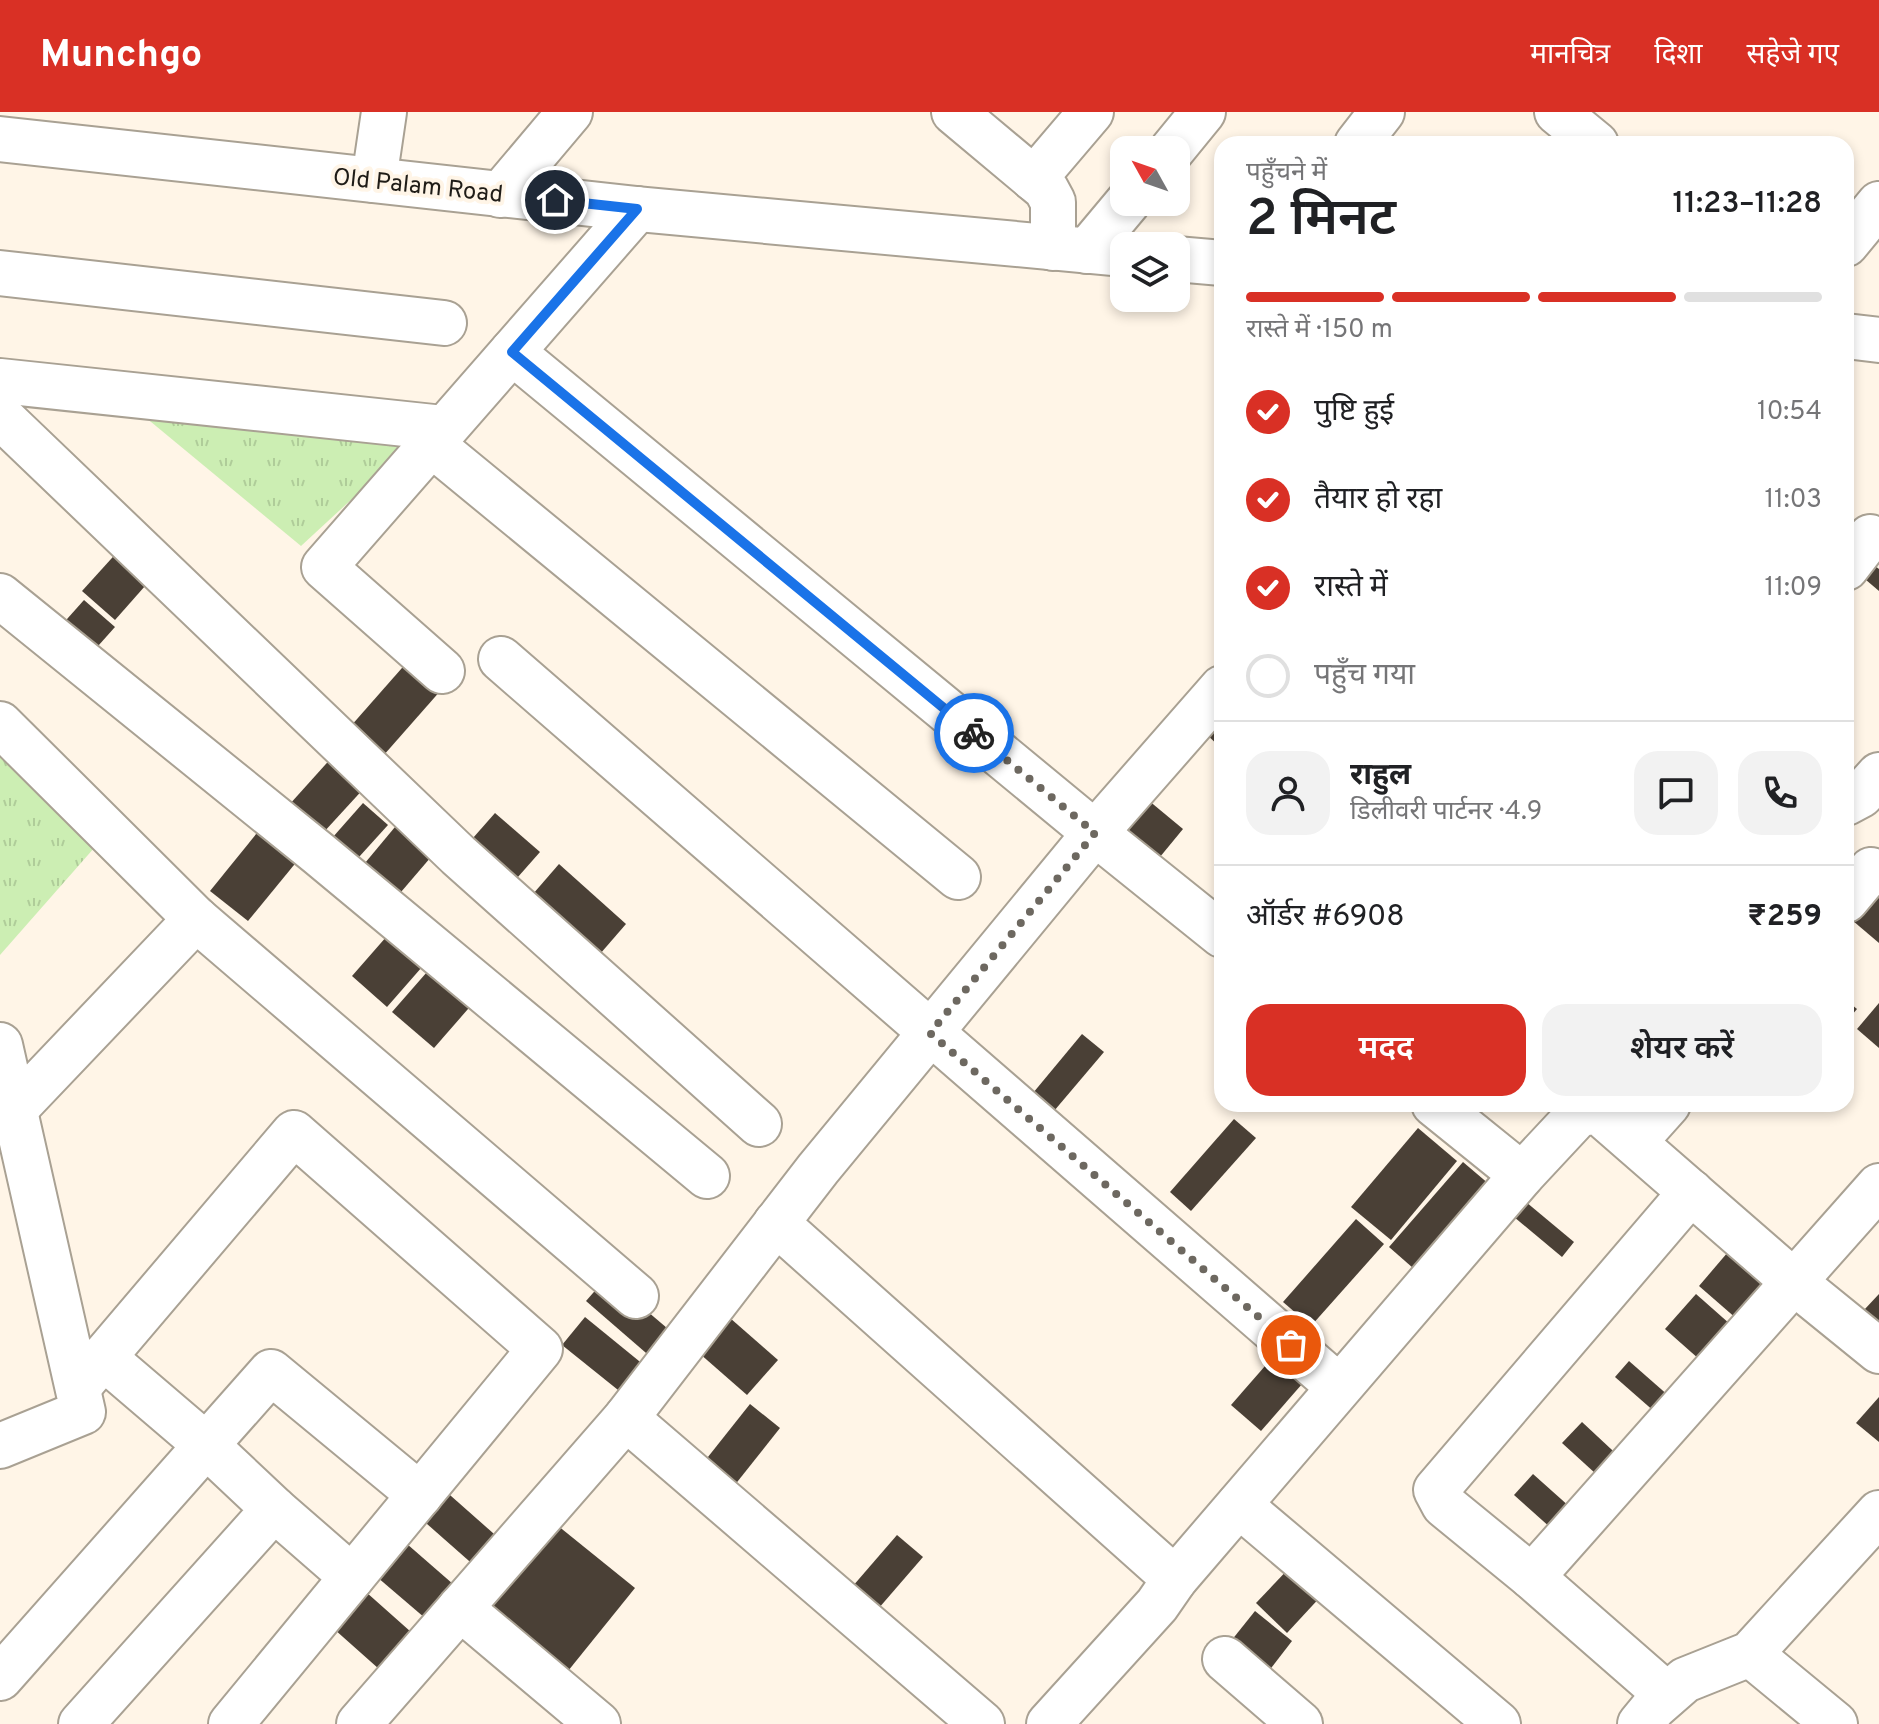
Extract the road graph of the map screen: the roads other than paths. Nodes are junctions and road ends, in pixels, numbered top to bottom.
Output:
1 (384, 112) edge
2 (954, 112) edge
3 (1091, 112) edge
4 (1203, 112) edge
5 (1382, 112) edge
6 (565, 114) edge
7 (1183, 136) edge
8 (1363, 136) edge
9 (0, 139) edge
10 (1034, 179) junction
11 (374, 180) junction
12 (500, 195) junction
13 (1879, 204) edge
14 (637, 209) junction
15 (1117, 216) edge
16 (1854, 234) edge
17 (1088, 251) edge
18 (1190, 260) edge
19 (1214, 262) edge
20 (0, 273) edge
21 (444, 323) dead end
22 (1854, 337) edge
23 (1879, 340) edge
24 (512, 352) junction
25 (0, 381) edge
26 (0, 416) edge
27 (437, 436) junction
28 (0, 596) edge
29 (501, 659) dead end
30 (442, 671) dead end
31 (1214, 697) edge
32 (0, 724) edge
33 (1879, 775) edge
34 (1854, 799) edge
35 (1095, 833) junction
36 (958, 877) dead end
37 (196, 919) junction
38 (1214, 929) edge
39 (930, 1033) junction
40 (0, 1045) edge
41 (15, 1109) junction
42 (1444, 1112) edge
43 (1661, 1112) edge
44 (759, 1124) dead end
45 (1634, 1142) junction
46 (1522, 1175) junction
47 (707, 1176) dead end
48 (1879, 1186) edge
49 (1691, 1192) junction
50 (776, 1223) junction
51 (1794, 1282) junction
52 (636, 1296) dead end
53 (1879, 1351) edge
54 (91, 1372) junction
55 (1339, 1387) junction
56 (626, 1418) junction
57 (206, 1445) junction
58 (0, 1446) edge
59 (420, 1495) junction
60 (1239, 1505) junction
61 (274, 1509) junction
62 (1879, 1513) edge
63 (352, 1577) junction
64 (1532, 1577) junction
65 (1175, 1579) junction
66 (460, 1608) junction
67 (1750, 1654) junction
68 (1225, 1659) dead end
69 (0, 1678) edge
70 (1653, 1710) edge
71 (81, 1724) edge
72 (231, 1724) edge
73 (359, 1724) edge
74 (598, 1724) edge
75 (982, 1724) edge
76 (1049, 1724) edge
77 (1300, 1724) edge
78 (1498, 1724) edge
79 (1835, 1724) edge

1 - 11 street
2 - 10 street
3 - 10 street
4 - 7 street
5 - 8 street
6 - 12 street
9 - 11 street, Old Palam Road
10 - 17 street
11 - 12 street, Old Palam Road
12 - 14 street, Old Palam Road
13 - 16 street
14 - 17 street, Old Palam Road
14 - 24 street
15 - 17 street
18 - 19 street
20 - 21 street
22 - 23 street
24 - 27 street
24 - 35 street
25 - 27 street
26 - 44 street
27 - 30 street
27 - 36 street
28 - 47 street
29 - 39 street
31 - 35 street
32 - 37 street
33 - 34 street
35 - 38 street
35 - 39 street
37 - 41 street
37 - 52 street
39 - 50 street
39 - 55 street
40 - 41 street
41 - 54 street
42 - 46 street
43 - 45 street
45 - 46 street
45 - 49 street
46 - 55 street
48 - 51 street
49 - 51 street
49 - 64 street
50 - 56 street
50 - 65 street
51 - 53 street
51 - 64 street
54 - 57 street
54 - 58 street
54 - 59 street
55 - 60 street
56 - 66 street
56 - 75 street
57 - 59 street
57 - 61 street
57 - 69 street
59 - 63 street
60 - 65 street
60 - 78 street
61 - 63 street
61 - 71 street
62 - 67 street
63 - 72 street
64 - 70 street
65 - 76 street
66 - 73 street
66 - 74 street
67 - 70 street
67 - 79 street
68 - 77 street

